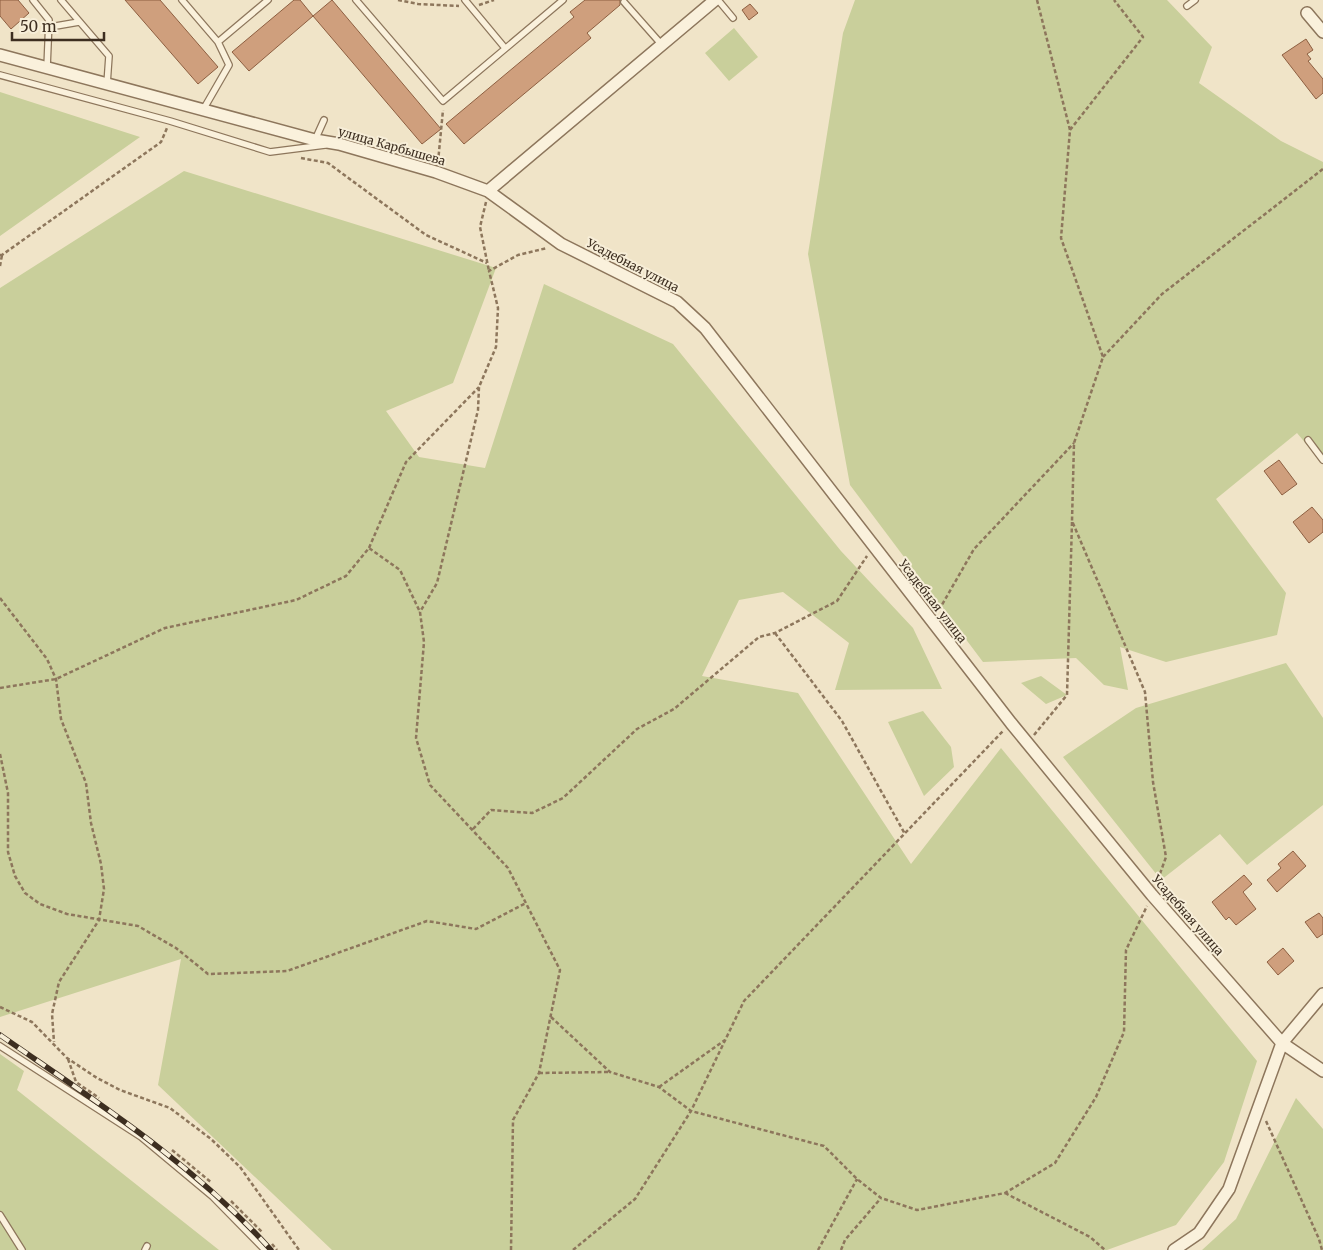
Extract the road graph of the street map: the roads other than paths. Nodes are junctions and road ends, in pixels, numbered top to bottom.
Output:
1 (34, 0) edge
2 (61, 0) edge
3 (182, 0) edge
4 (268, 0) edge
5 (356, 0) edge
6 (465, 0) edge
7 (563, 0) edge
8 (717, 0) edge
9 (1195, 0) edge
10 (624, 2) dead end
11 (1187, 6) dead end
12 (1307, 13) dead end
13 (733, 18) dead end
14 (80, 22) junction
15 (50, 27) junction
16 (1323, 32) edge
17 (218, 42) junction
18 (662, 45) junction
19 (505, 48) junction
20 (0, 55) edge
21 (47, 68) junction
22 (0, 75) edge
23 (107, 84) junction
24 (203, 111) junction
25 (324, 120) dead end
26 (315, 140) junction
27 (340, 144) junction
28 (488, 191) junction
29 (1308, 440) dead end
30 (1323, 460) edge
31 (1323, 994) edge
32 (1282, 1043) junction
33 (0, 1046) edge
34 (1323, 1071) edge
35 (0, 1215) edge
36 (22, 1250) edge
37 (265, 1250) edge
38 (1174, 1250) edge

1 - 15 lane
2 - 14 lane
3 - 17 lane
4 - 17 lane
5 - 19 lane
6 - 19 lane
7 - 19 lane
8 - 13 lane
8 - 18 street
9 - 11 lane
10 - 18 lane
12 - 16 street
14 - 15 lane
14 - 23 lane
15 - 21 lane
17 - 24 lane
18 - 28 street
20 - 21 street, улица Карбышева
21 - 23 street, улица Карбышева
22 - 27 lane
23 - 24 street, улица Карбышева
24 - 26 street, улица Карбышева
25 - 26 lane
26 - 27 street, улица Карбышева
27 - 28 street, улица Карбышева
28 - 32 street, Усадебная улица
29 - 30 lane
31 - 32 street
32 - 34 street, Усадебная улица
32 - 38 street
33 - 37 lane
35 - 36 lane

